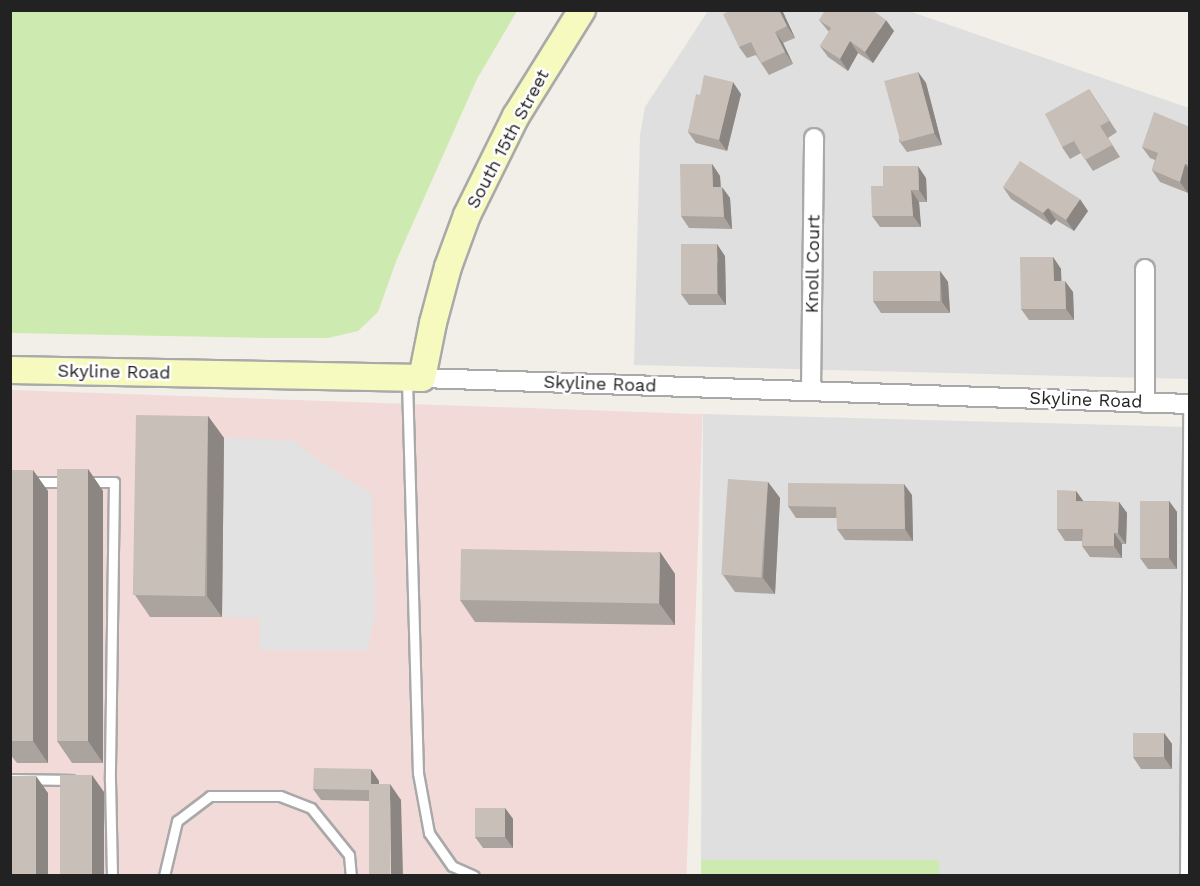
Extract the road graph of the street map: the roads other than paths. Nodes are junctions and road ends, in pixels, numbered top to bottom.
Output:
1 (582, 10) edge
2 (814, 138) dead end
3 (1145, 269) dead end
4 (10, 370) edge
5 (415, 378) junction
6 (811, 390) junction
7 (1144, 403) junction
8 (1189, 404) edge
9 (10, 482) edge
10 (10, 779) edge
11 (77, 780) edge
12 (99, 780) dead end
13 (110, 780) junction
14 (112, 876) edge
15 (164, 876) edge
16 (351, 876) edge
17 (474, 876) edge
18 (1185, 876) edge

1 - 5 main road, South 15th Street
2 - 6 street, Knoll Court
3 - 7 street
4 - 5 main road, Skyline Road
5 - 6 street, Skyline Road
5 - 17 lane
6 - 7 street, Skyline Road
7 - 8 street, Skyline Road
8 - 18 lane
9 - 13 lane
10 - 11 lane
12 - 13 lane
13 - 14 lane
15 - 16 lane

